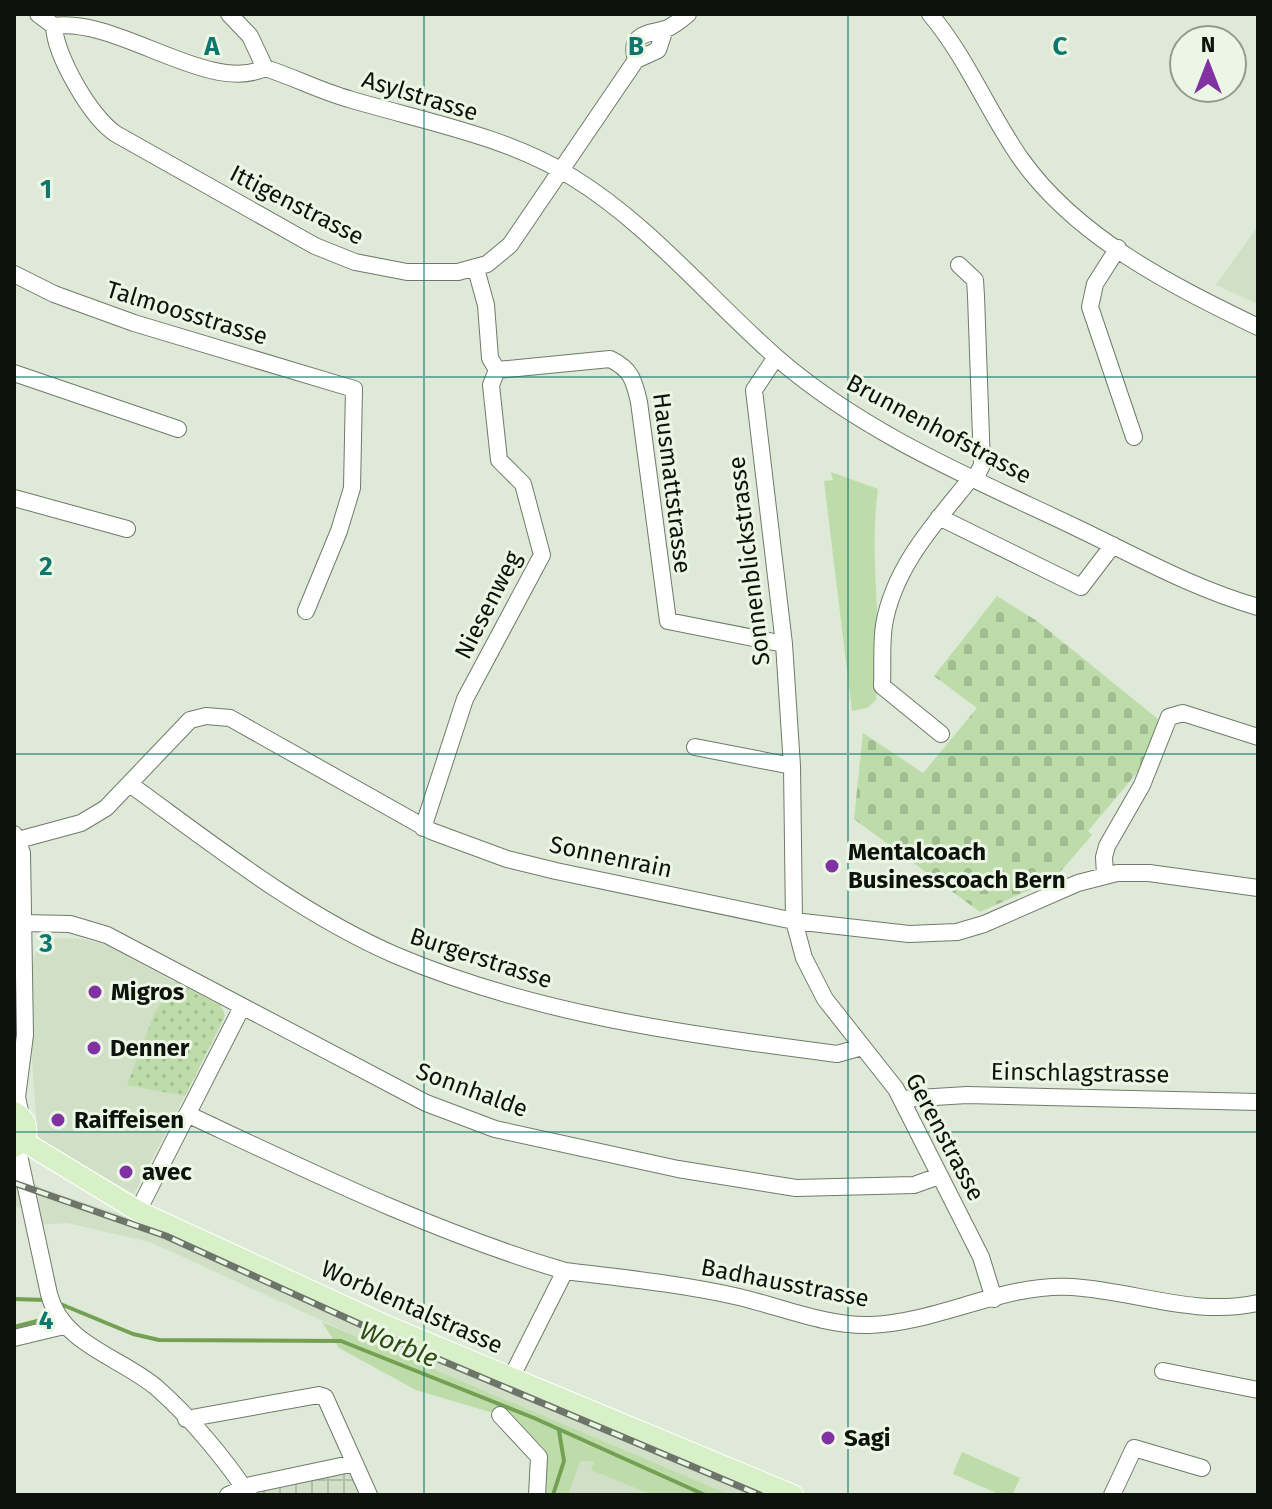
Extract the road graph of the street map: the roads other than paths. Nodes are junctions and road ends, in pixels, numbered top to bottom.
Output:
1 (38, 14) edge
2 (229, 14) edge
3 (688, 14) edge
4 (930, 14) edge
5 (54, 26) junction
6 (265, 68) junction
7 (562, 171) junction
8 (1118, 248) junction
9 (959, 265) dead end
10 (476, 269) junction
11 (14, 274) edge
12 (1258, 327) edge
13 (776, 357) junction
14 (497, 370) junction
15 (14, 373) edge
16 (178, 429) dead end
17 (1134, 437) dead end
18 (973, 478) junction
19 (14, 498) edge
20 (939, 517) junction
21 (127, 529) dead end
22 (1113, 545) junction
23 (1258, 607) edge
24 (306, 611) dead end
25 (784, 644) junction
26 (941, 734) dead end
27 (1258, 737) edge
28 (695, 747) dead end
29 (792, 766) junction
30 (131, 785) junction
31 (423, 828) junction
32 (16, 837) edge
33 (1105, 875) junction
34 (1258, 888) edge
35 (794, 921) junction
36 (21, 923) junction
37 (21, 952) junction
38 (242, 1007) junction
39 (14, 1018) edge
40 (862, 1047) junction
41 (902, 1099) junction
42 (1258, 1102) edge
43 (17, 1114) edge
44 (187, 1114) junction
45 (18, 1145) edge
46 (939, 1176) junction
47 (138, 1211) junction
48 (565, 1271) junction
49 (994, 1299) junction
50 (1258, 1303) edge
51 (61, 1321) junction
52 (14, 1338) edge
53 (1163, 1371) dead end
54 (511, 1378) junction
55 (1258, 1390) edge
56 (500, 1415) dead end
57 (186, 1419) junction
58 (355, 1463) junction
59 (1202, 1468) dead end
60 (246, 1491) edge
61 (228, 1495) edge
62 (369, 1495) edge
63 (537, 1495) edge
64 (793, 1495) edge
65 (1112, 1495) edge

1 - 5 street
2 - 6 street
3 - 7 street
4 - 8 street
5 - 6 street
5 - 10 street, Ittigenstrasse
6 - 7 street, Asylstrasse
7 - 10 street
7 - 13 street, Brunnenhofstrasse
8 - 12 street
8 - 17 street
9 - 18 street
10 - 14 street, Niesenweg
11 - 24 street, Talmoosstrasse
13 - 18 street, Brunnenhofstrasse
13 - 25 street, Sonnenblickstrasse
14 - 25 street, Hausmattstrasse
14 - 31 street, Niesenweg
15 - 16 street
18 - 20 street
18 - 22 street, Brunnenhofstrasse
19 - 21 street
20 - 22 street
20 - 26 street
22 - 23 street, Brunnenhofstrasse
25 - 29 street, Sonnenblickstrasse
27 - 33 street
28 - 29 street
29 - 35 street, Sonnenblickstrasse
30 - 31 street, Sonnenrain
30 - 32 street, Sonnenrain
30 - 40 street, Burgerstrasse
31 - 35 street, Sonnenrain
32 - 36 street
33 - 34 street, Sonnenrain
33 - 35 street, Sonnenrain
35 - 40 street, Gerenstrasse
36 - 37 street
36 - 38 street, Sonnhalde
37 - 39 street
37 - 43 street
38 - 44 street
38 - 46 street, Sonnhalde
40 - 41 street, Gerenstrasse
41 - 42 street, Einschlagstrasse
41 - 46 street, Gerenstrasse
43 - 45 main road
44 - 47 street
44 - 48 street, Badhausstrasse
45 - 47 main road, Worblentalstrasse
45 - 51 street
46 - 49 street, Gerenstrasse
47 - 54 main road, Worblentalstrasse
48 - 49 street, Badhausstrasse
48 - 54 street
49 - 50 street, Badhausstrasse
51 - 52 street
51 - 57 street
53 - 55 street
54 - 64 main road, Worblentalstrasse
56 - 63 street
57 - 58 street
57 - 60 street
58 - 60 street
58 - 62 street
59 - 65 street
60 - 61 street

